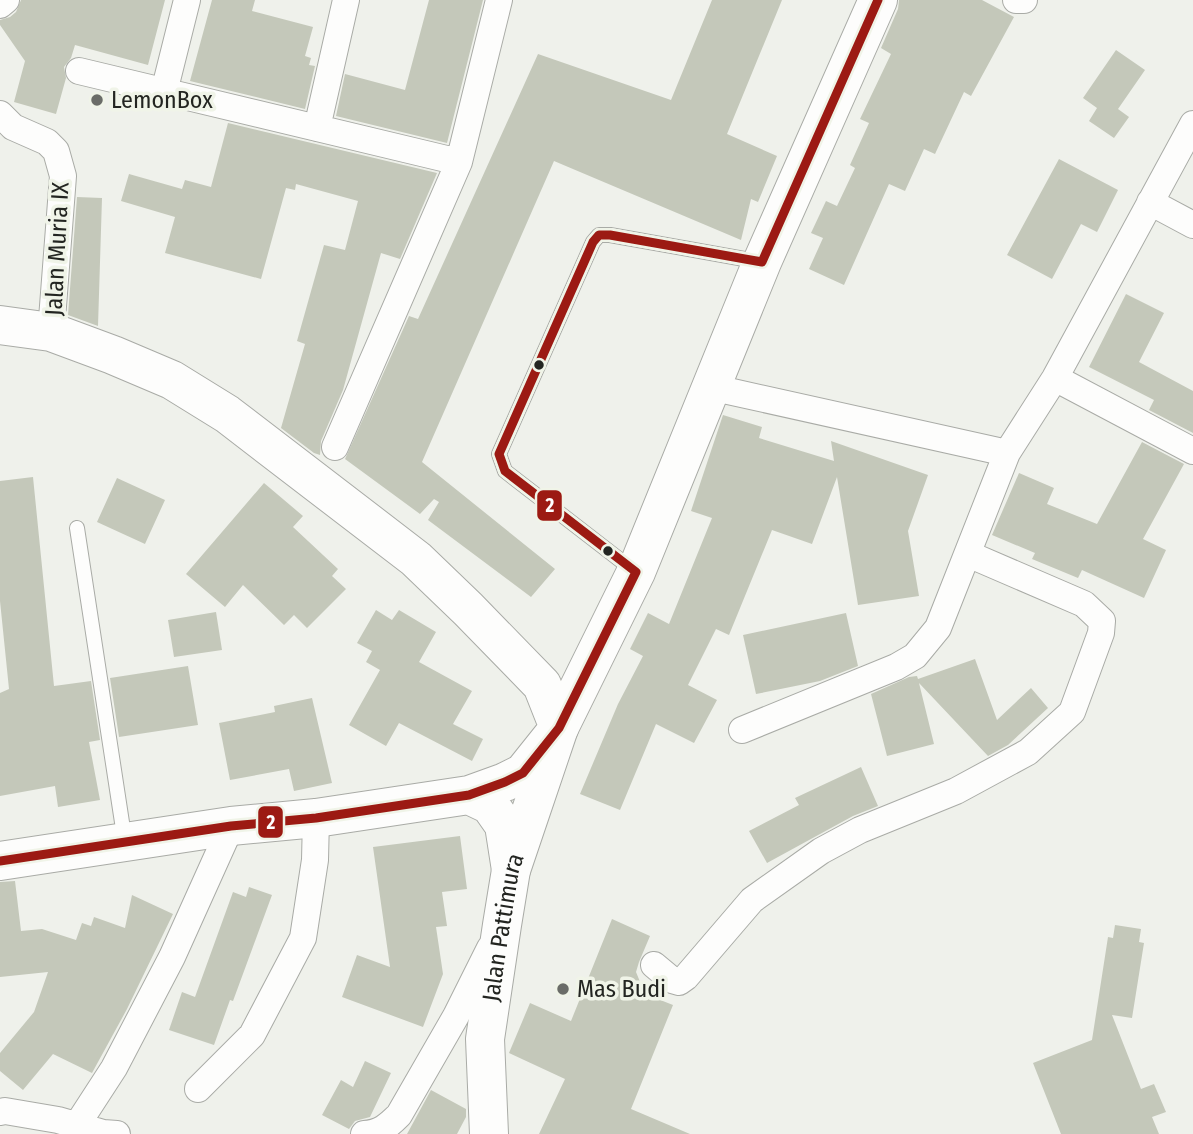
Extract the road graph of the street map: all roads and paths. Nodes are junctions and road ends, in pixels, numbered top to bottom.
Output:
1 (6, 0) edge
2 (187, 0) edge
3 (346, 0) edge
4 (499, 0) edge
5 (878, 0) edge
6 (1016, 0) edge
7 (1024, 0) edge
8 (0, 5) edge
9 (79, 71) dead end
10 (164, 92) junction
11 (0, 114) edge
12 (1193, 124) edge
13 (317, 128) junction
14 (459, 162) junction
15 (1150, 202) junction
16 (1193, 225) edge
17 (762, 262) junction
18 (0, 325) edge
19 (51, 332) junction
20 (1055, 378) junction
21 (710, 387) junction
22 (335, 447) dead end
23 (1193, 450) edge
24 (1007, 453) junction
25 (77, 528) dead end
26 (968, 554) junction
27 (636, 572) junction
28 (559, 728) junction
29 (742, 730) dead end
30 (470, 795) junction
31 (316, 818) junction
32 (231, 825) junction
33 (125, 843) junction
34 (0, 861) edge
35 (511, 870) junction
36 (502, 925) junction
37 (654, 965) dead end
38 (198, 1089) dead end
39 (0, 1112) edge
40 (77, 1125) junction
41 (108, 1134) edge
42 (364, 1134) edge
43 (489, 1134) edge

1 - 8 street
2 - 10 street
3 - 13 street
4 - 14 street
5 - 17 main road
6 - 7 street
9 - 10 street
10 - 13 street
11 - 19 street, Jalan Muria IX
12 - 15 street
13 - 14 street
14 - 22 street
15 - 16 street
15 - 20 street
17 - 21 main road
17 - 27 lane
18 - 19 main road
19 - 28 main road
20 - 23 street
20 - 24 street
21 - 24 street
21 - 27 main road
24 - 26 street
25 - 33 lane
26 - 29 street
26 - 37 street
27 - 28 main road
28 - 30 main road
28 - 35 main road, Jalan Pattimura
30 - 31 main road
30 - 35 main road
31 - 32 main road
31 - 38 street
32 - 33 main road
32 - 40 street
33 - 34 main road
35 - 36 main road, Jalan Pattimura
36 - 42 street
36 - 43 main road, Jalan Pattimura
39 - 40 street
40 - 41 street

